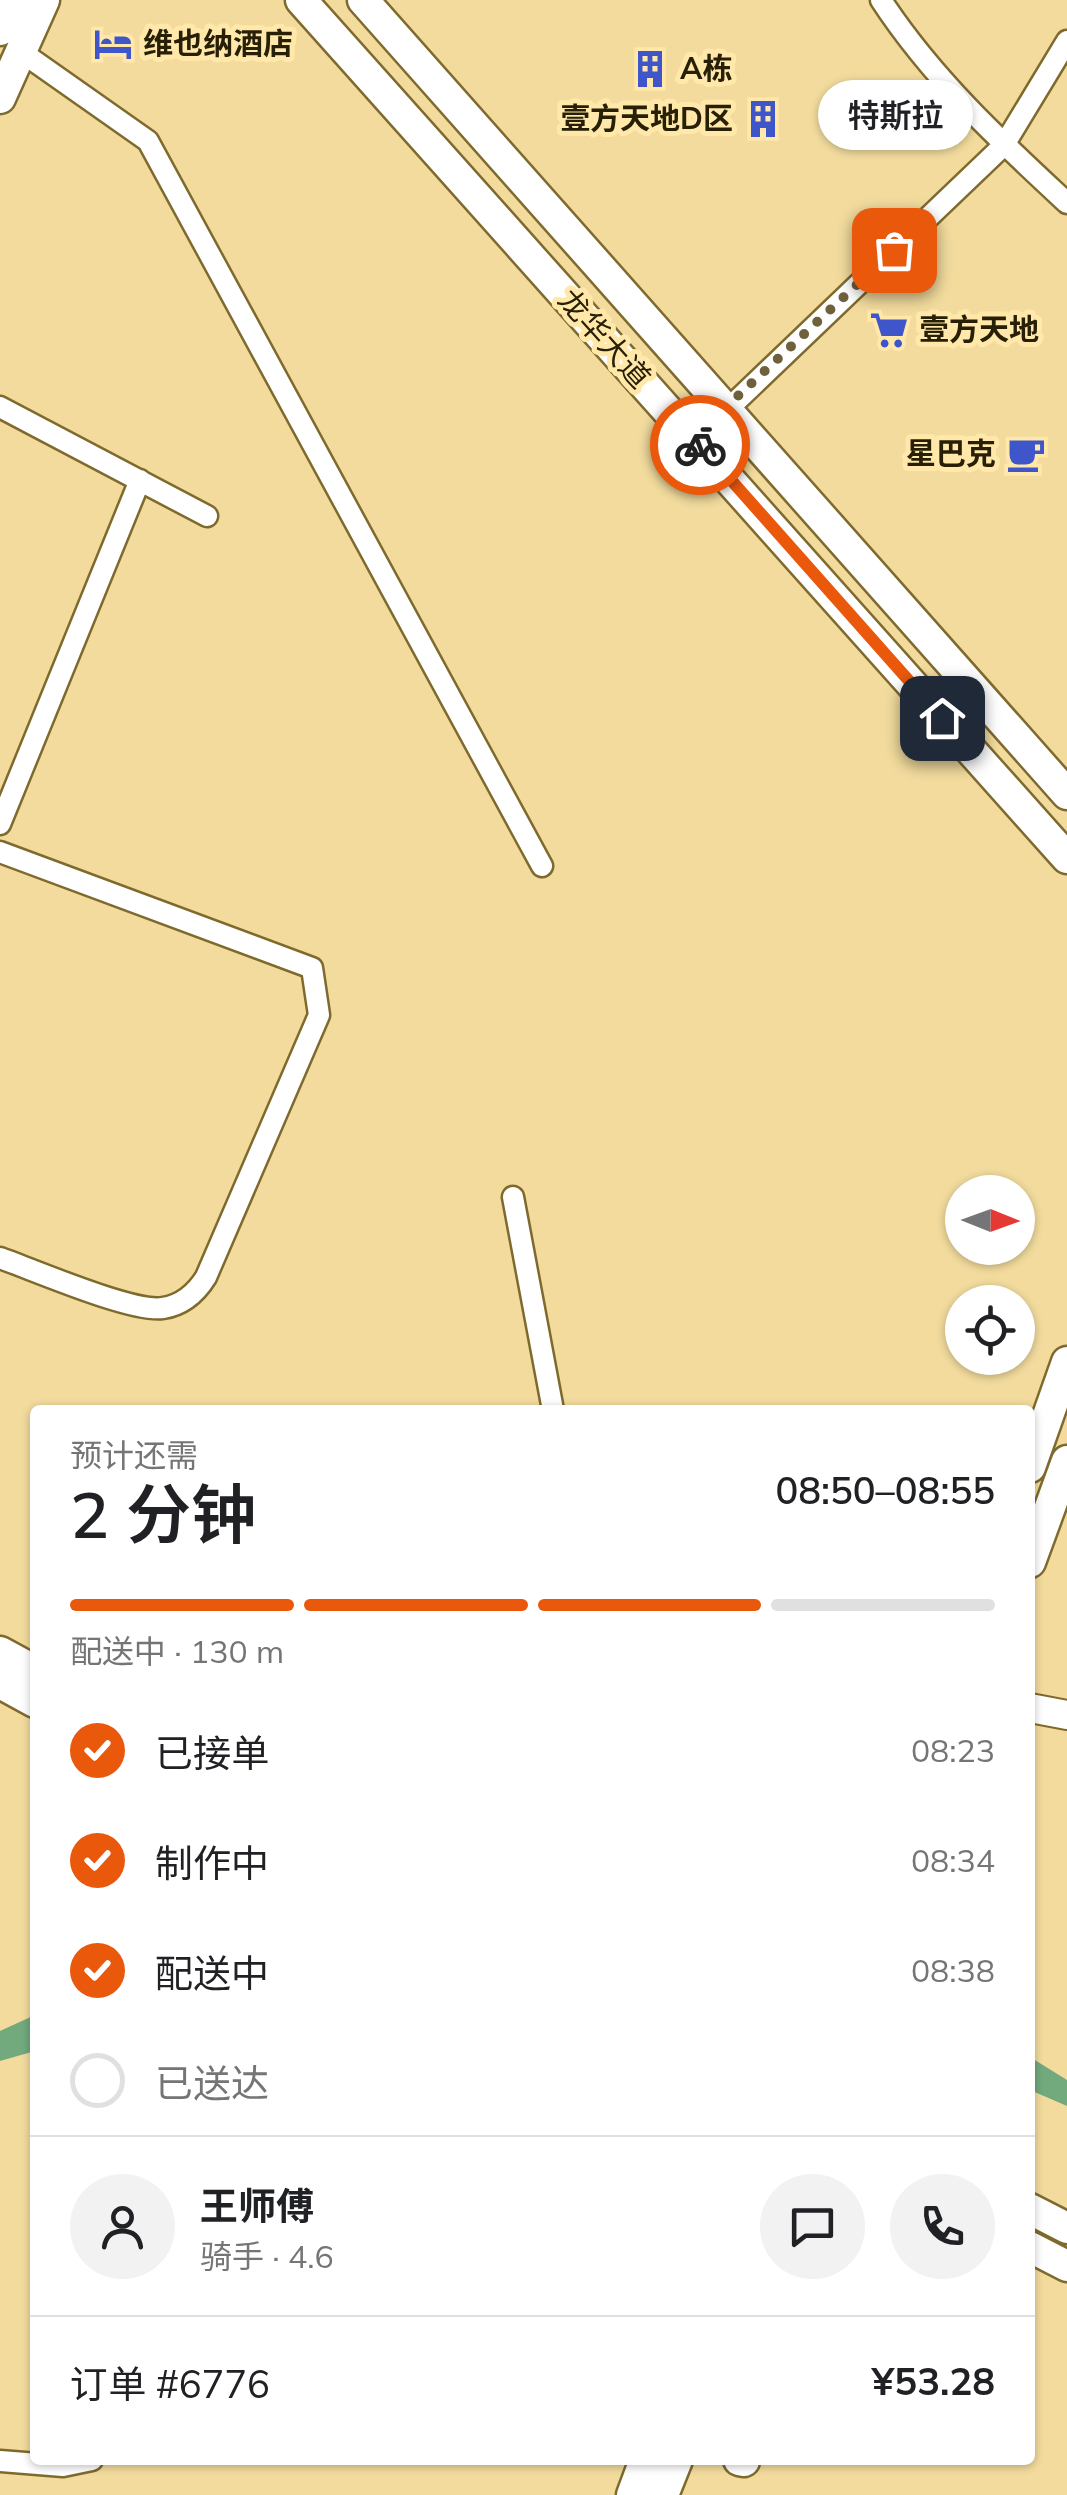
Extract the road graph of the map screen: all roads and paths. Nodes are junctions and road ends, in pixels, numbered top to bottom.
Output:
1 (14, 0) edge
2 (44, 0) edge
3 (301, 0) edge
4 (363, 0) edge
5 (881, 0) edge
6 (10, 40) edge
7 (1067, 41) edge
8 (0, 98) edge
9 (1004, 144) junction
10 (1067, 203) edge
11 (0, 407) edge
12 (728, 409) junction
13 (693, 438) junction
14 (140, 480) junction
15 (206, 516) dead end
16 (1067, 794) edge
17 (0, 824) edge
18 (0, 852) edge
19 (1067, 858) edge
20 (542, 866) dead end
21 (513, 1197) dead end
22 (0, 1258) edge
23 (1067, 1362) edge
24 (552, 1405) edge
25 (1035, 1453) edge
26 (1067, 1461) edge
27 (1035, 1548) edge
28 (0, 1652) edge
29 (30, 1668) edge
30 (0, 1682) edge
31 (30, 1699) edge
32 (1035, 1709) edge
33 (1067, 1715) edge
34 (1035, 2212) edge
35 (1067, 2228) edge
36 (1035, 2250) edge
37 (1067, 2266) edge
38 (0, 2461) edge
39 (30, 2463) edge
40 (664, 2473) edge
41 (632, 2495) edge

1 - 6 main road
2 - 6 main road
3 - 13 main road, 龙华大道
4 - 12 main road, 龙华大道
5 - 9 street
6 - 8 main road
6 - 20 street
7 - 9 street
9 - 10 street
9 - 12 street
11 - 14 street
12 - 13 street
12 - 16 main road, 龙华大道
13 - 19 main road, 龙华大道
14 - 15 street
14 - 17 street
18 - 22 street
21 - 24 street
23 - 25 main road
26 - 27 main road
28 - 29 main road
30 - 31 main road
32 - 33 street
34 - 35 main road
36 - 37 main road
38 - 39 street
40 - 41 main road

